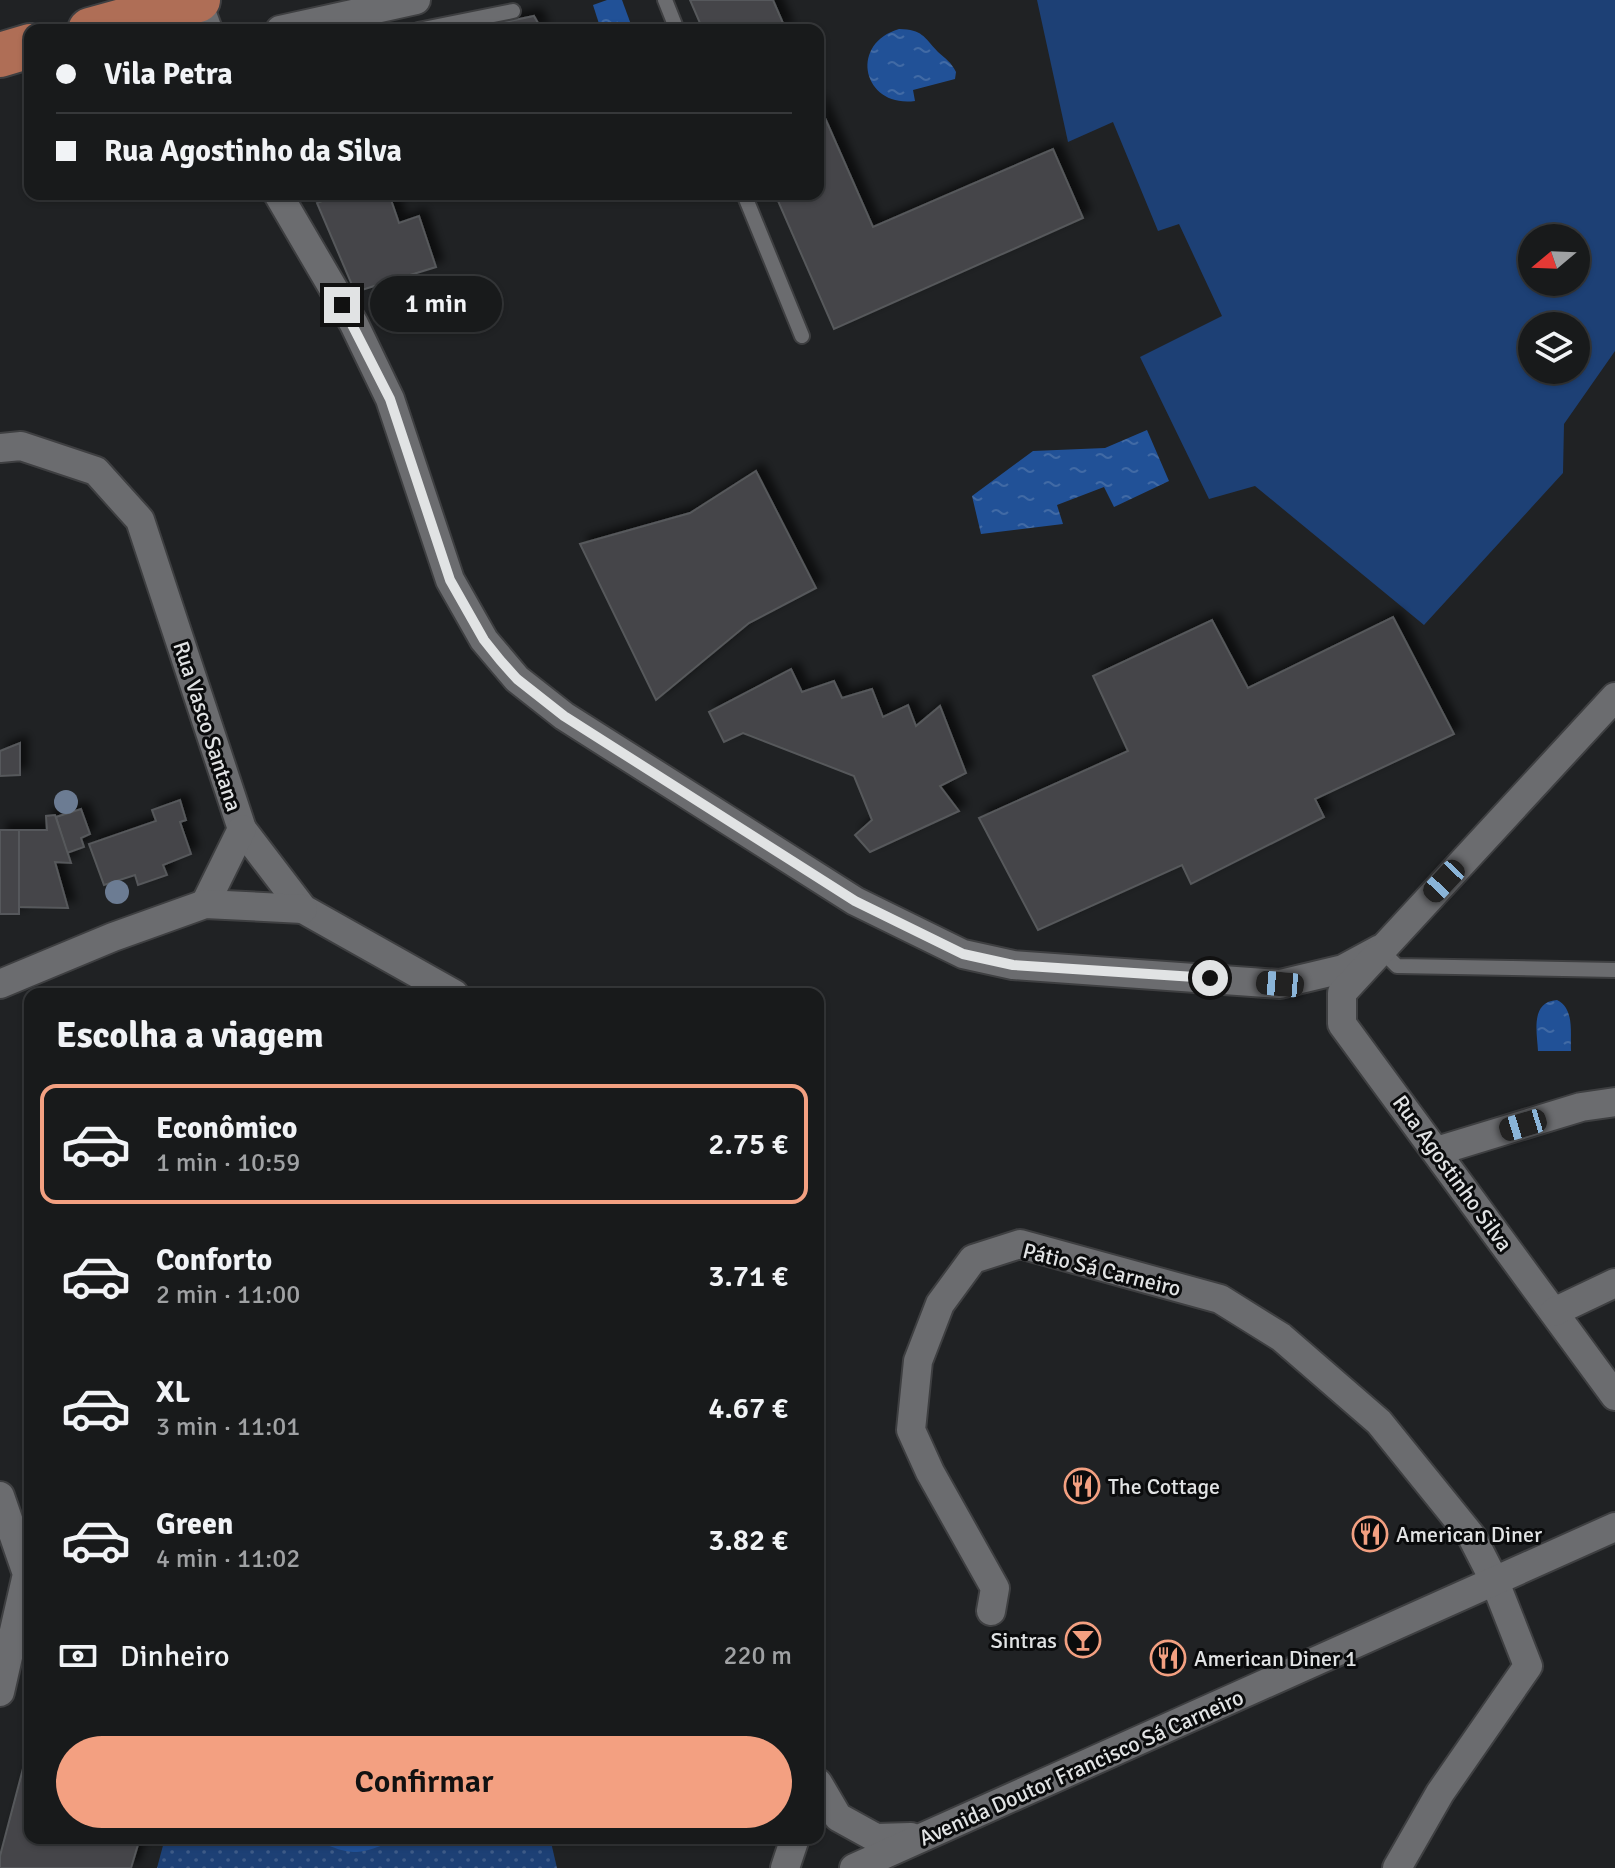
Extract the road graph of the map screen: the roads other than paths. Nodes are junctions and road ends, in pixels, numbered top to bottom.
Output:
1 (197, 0) edge
2 (416, 0) edge
3 (665, 0) edge
4 (513, 11) dead end
5 (111, 24) edge
6 (206, 24) edge
7 (307, 24) edge
8 (448, 24) edge
9 (675, 24) edge
10 (24, 48) edge
11 (0, 55) edge
12 (282, 200) edge
13 (746, 200) edge
14 (802, 336) dead end
15 (0, 448) edge
16 (1615, 697) edge
17 (242, 829) junction
18 (205, 904) junction
19 (303, 909) junction
20 (1380, 949) junction
21 (1615, 970) edge
22 (0, 984) edge
23 (443, 988) edge
24 (1615, 1102) edge
25 (1437, 1151) junction
26 (1615, 1283) edge
27 (1554, 1312) junction
28 (1615, 1396) edge
29 (0, 1496) edge
30 (1615, 1527) edge
31 (24, 1563) edge
32 (1495, 1582) junction
33 (24, 1591) edge
34 (991, 1611) dead end
35 (0, 1692) edge
36 (824, 1793) edge
37 (923, 1837) junction
38 (793, 1844) edge
39 (785, 1868) edge
40 (854, 1868) edge
41 (1397, 1868) edge

1 - 5 main road
1 - 6 street
2 - 7 street
3 - 9 lane
4 - 8 lane
10 - 11 main road
12 - 20 street
13 - 14 lane
15 - 17 street, Rua Vasco Santana
16 - 20 street, Rua Agostinho Silva
17 - 18 street
17 - 19 street, Rua Vasco Santana
18 - 19 street
18 - 22 street
19 - 23 street, Rua Vasco Santana
20 - 21 lane
20 - 25 street, Rua Agostinho Silva
24 - 25 street
25 - 27 street, Rua Agostinho Silva
26 - 27 street
27 - 28 street, Rua Agostinho Silva
29 - 31 street
30 - 32 street, Avenida Doutor Francisco Sá Carneiro
32 - 34 street, Pátio Sá Carneiro
32 - 37 street, Avenida Doutor Francisco Sá Carneiro
32 - 41 street, Pátio Sá Carneiro
33 - 35 street
36 - 37 street
37 - 40 street, Avenida Doutor Francisco Sá Carneiro
38 - 39 street

